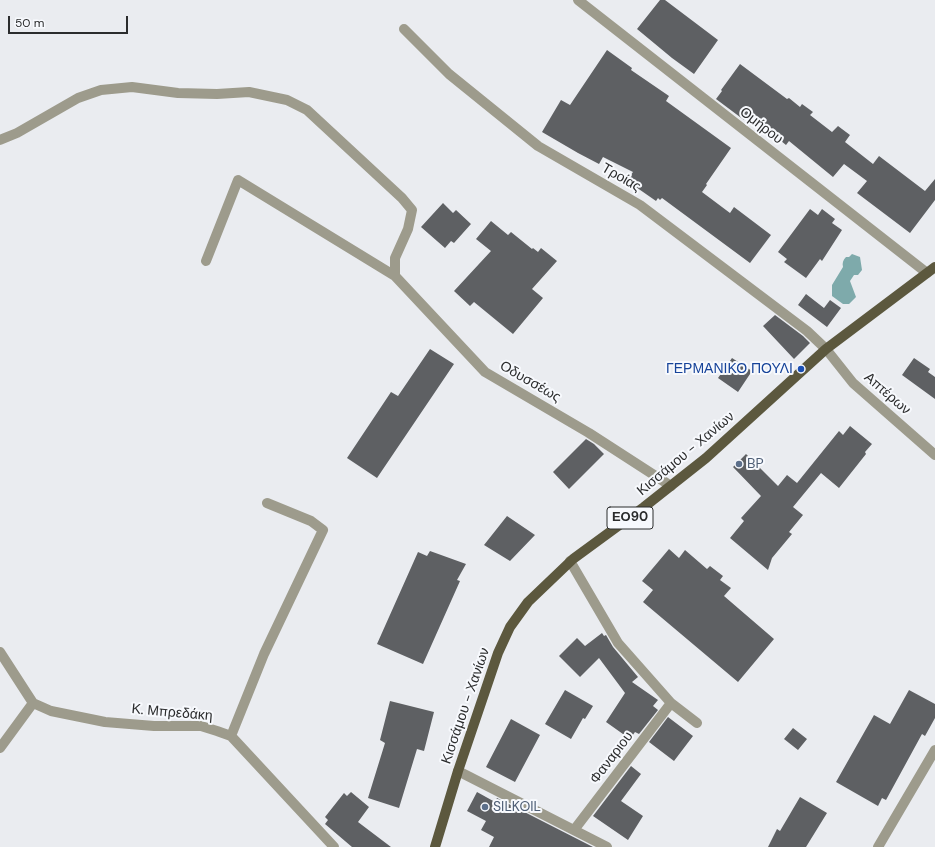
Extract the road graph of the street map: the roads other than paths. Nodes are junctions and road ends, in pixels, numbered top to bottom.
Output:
1 (578, 0) edge
2 (404, 29) dead end
3 (0, 140) edge
4 (206, 261) dead end
5 (931, 270) edge
6 (396, 276) junction
7 (826, 349) junction
8 (935, 455) edge
9 (671, 486) junction
10 (266, 503) dead end
11 (570, 561) junction
12 (0, 652) edge
13 (33, 703) junction
14 (671, 703) junction
15 (697, 723) dead end
16 (231, 736) junction
17 (0, 748) edge
18 (935, 750) edge
19 (458, 771) junction
20 (574, 830) junction
21 (334, 847) edge
22 (435, 847) edge
23 (606, 847) edge
24 (878, 847) edge

1 - 5 street, Ομήρου
2 - 7 street, Τροίας
3 - 6 street
4 - 6 street, Οδυσσέως
5 - 7 main road, Κισσάμου - Χανίων / ΕΟ90
6 - 9 street, Οδυσσέως
7 - 8 street, Απτέρων
7 - 9 main road, Κισσάμου - Χανίων / ΕΟ90
9 - 11 main road, Κισσάμου - Χανίων / ΕΟ90
10 - 16 street
11 - 14 street
11 - 19 main road, Κισσάμου - Χανίων / ΕΟ90
12 - 13 street
13 - 16 street, Κ. Μπρεδάκη
13 - 17 street
14 - 15 street
14 - 20 street, Φαναριου
16 - 21 street, Κ. Μπρεδάκη
18 - 24 street
19 - 20 street
19 - 22 main road, Κισσάμου - Χανίων / ΕΟ90
20 - 23 street

